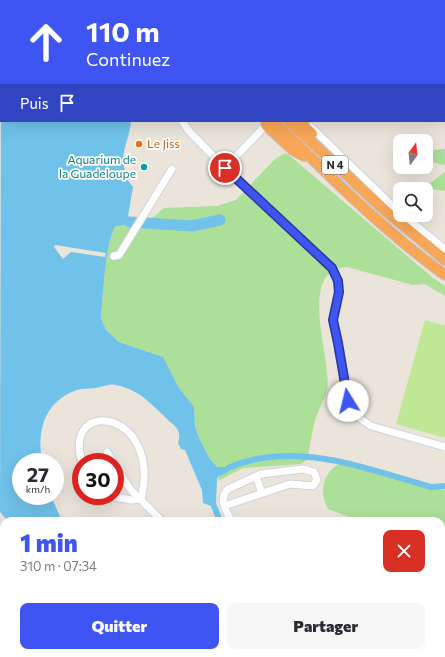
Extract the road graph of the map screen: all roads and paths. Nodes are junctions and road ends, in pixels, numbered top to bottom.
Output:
1 (183, 122) edge
2 (267, 122) edge
3 (290, 122) edge
4 (300, 122) edge
5 (306, 122) edge
6 (225, 168) junction
7 (172, 169) dead end
8 (393, 205) edge
9 (382, 208) junction
10 (412, 222) edge
11 (445, 249) edge
12 (114, 256) dead end
13 (445, 259) edge
14 (445, 275) edge
15 (445, 447) edge
16 (80, 453) edge
17 (280, 473) junction
18 (256, 476) junction
19 (124, 480) edge
20 (284, 486) junction
21 (262, 493) junction
22 (124, 499) edge
23 (141, 499) junction
24 (224, 506) junction
25 (158, 517) edge
26 (229, 517) edge

1 - 6 street
2 - 6 street
2 - 14 highway, N 4
3 - 9 highway, N 4
4 - 9 highway
5 - 8 street
6 - 15 street
7 - 12 street
9 - 13 highway, N 4
10 - 11 street
16 - 23 street
17 - 18 street
17 - 20 street
17 - 20 street
18 - 21 street
18 - 24 street
19 - 23 street
20 - 21 street
21 - 24 street
22 - 23 street
23 - 25 street
24 - 26 street

